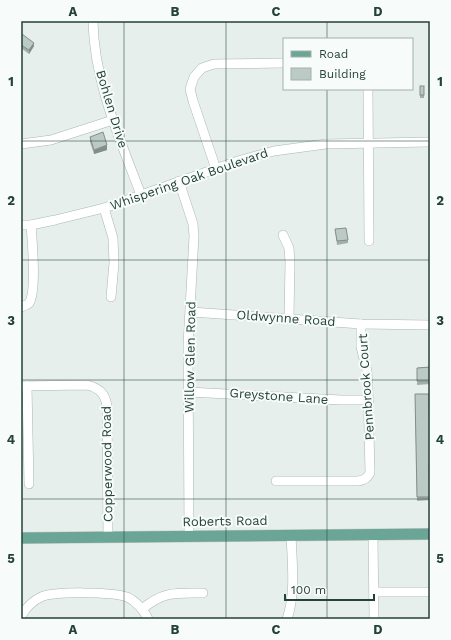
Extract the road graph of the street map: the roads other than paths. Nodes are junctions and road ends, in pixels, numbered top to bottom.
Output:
1 (93, 21) edge
2 (283, 63) edge
3 (368, 90) edge
4 (113, 120) junction
5 (368, 142) junction
6 (430, 142) edge
7 (21, 144) edge
8 (216, 169) junction
9 (179, 181) junction
10 (141, 195) junction
11 (104, 208) junction
12 (21, 225) edge
13 (31, 225) junction
14 (283, 234) dead end
15 (369, 240) dead end
16 (111, 297) dead end
17 (21, 307) edge
18 (191, 312) junction
19 (289, 318) junction
20 (361, 324) junction
21 (430, 325) edge
22 (24, 386) edge
23 (188, 392) junction
24 (369, 400) junction
25 (276, 481) dead end
26 (29, 484) dead end
27 (430, 527) edge
28 (425, 534) edge
29 (291, 535) junction
30 (373, 535) junction
31 (189, 536) junction
32 (108, 537) junction
33 (21, 538) edge
34 (374, 592) junction
35 (430, 592) edge
36 (203, 593) dead end
37 (24, 603) edge
38 (142, 609) junction
39 (21, 616) edge
40 (148, 619) edge
41 (287, 619) edge
42 (374, 619) edge

1 - 4 street, Bohlen Drive
2 - 8 street
3 - 5 street
4 - 7 street
4 - 10 street, Bohlen Drive
5 - 6 street, Whispering Oak Boulevard
5 - 8 street, Whispering Oak Boulevard
5 - 15 street
8 - 9 street, Whispering Oak Boulevard
9 - 10 street, Whispering Oak Boulevard
9 - 18 street, Willow Glen Road
10 - 11 street, Whispering Oak Boulevard
11 - 13 street, Whispering Oak Boulevard
11 - 16 street
12 - 13 street, Whispering Oak Boulevard
13 - 17 street
14 - 19 street
18 - 19 street, Oldwynne Road
18 - 23 street, Willow Glen Road
19 - 20 street, Oldwynne Road
20 - 21 street, Oldwynne Road
20 - 24 street, Pennbrook Court
22 - 26 street
22 - 32 street, Copperwood Road
23 - 24 street, Greystone Lane
23 - 31 street, Willow Glen Road
24 - 25 street, Pennbrook Court
27 - 28 street
28 - 30 main road, Roberts Road
29 - 30 main road, Roberts Road
29 - 31 main road, Roberts Road
29 - 41 street
30 - 34 street
31 - 32 main road, Roberts Road
32 - 33 main road, Roberts Road
34 - 35 street
34 - 42 street
36 - 38 street
37 - 38 street
37 - 39 street
38 - 40 street

